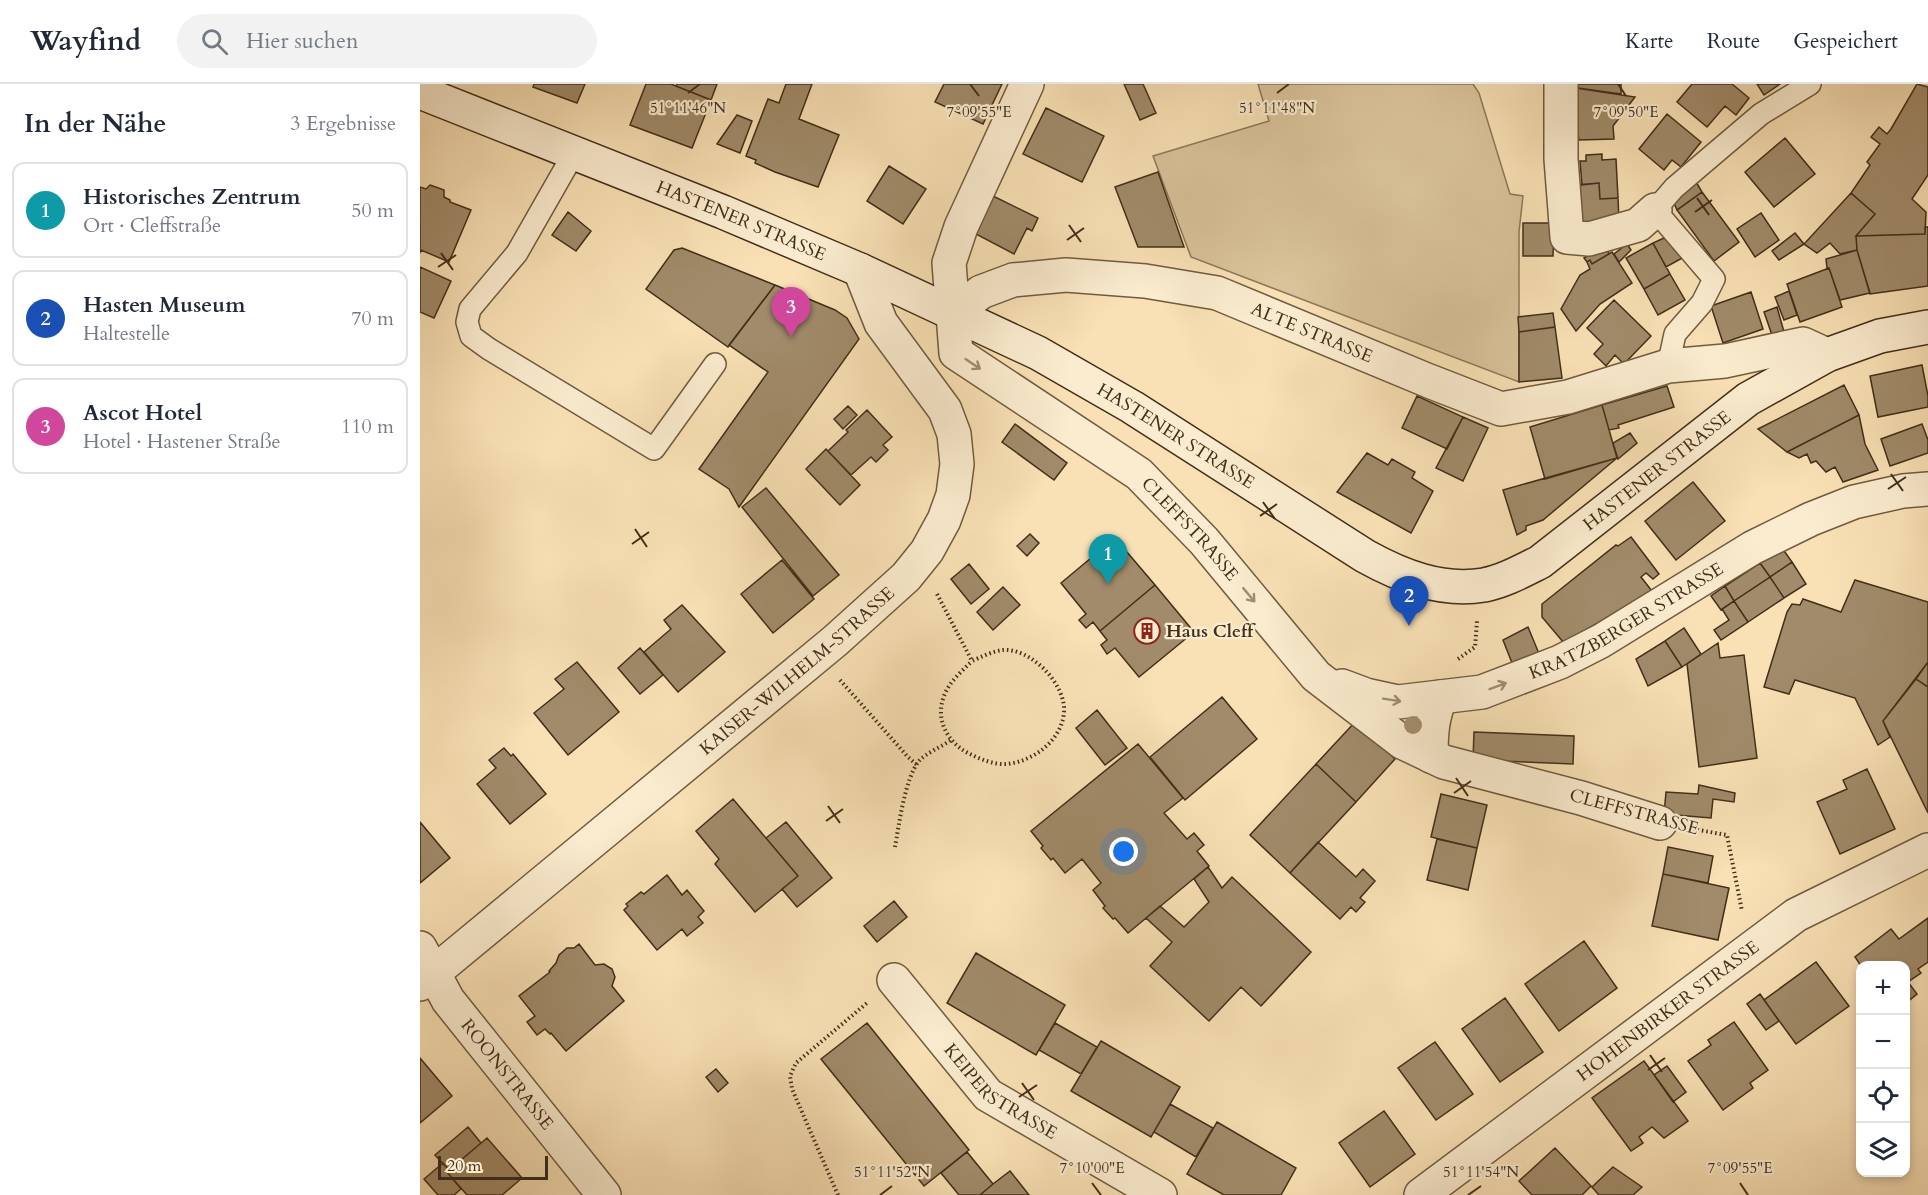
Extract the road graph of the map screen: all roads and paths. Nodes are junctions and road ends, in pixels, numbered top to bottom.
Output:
1 (1027, 84) edge
2 (1561, 84) edge
3 (1810, 84) edge
4 (420, 92) edge
5 (574, 153) junction
6 (1655, 210) junction
7 (860, 270) junction
8 (953, 314) junction
9 (1928, 327) edge
10 (1827, 355) junction
11 (715, 364) dead end
12 (1668, 366) junction
13 (1928, 489) edge
14 (918, 562) junction
15 (1483, 585) junction
16 (972, 661) junction
17 (1451, 663) dead end
18 (1316, 676) junction
19 (840, 679) dead end
20 (1441, 697) junction
21 (951, 740) junction
22 (1431, 756) junction
23 (917, 765) junction
24 (1659, 823) joint
25 (895, 847) dead end
26 (1928, 850) edge
27 (1753, 947) junction
28 (424, 969) edge
29 (894, 980) joint
30 (604, 1195) edge
31 (838, 1195) edge
32 (1160, 1195) edge
33 (1421, 1195) edge

1 - 8 street
2 - 6 street
3 - 6 lane
4 - 5 street, HASTENER STRASSE
5 - 7 street, HASTENER STRASSE
5 - 11 lane
6 - 12 lane
7 - 8 street, HASTENER STRASSE
7 - 14 street, KAISER-WILHELM-STRASSE
8 - 12 street, ALTE STRASSE
8 - 15 street, HASTENER STRASSE
8 -> 18 street, CLEFFSTRASSE
9 - 10 street, HASTENER STRASSE
10 - 12 street, ALTE STRASSE
10 - 15 street, HASTENER STRASSE
20 -> 13 street, KRATZBERGER STRASSE
14 - 16 path
14 - 28 street, KAISER-WILHELM-STRASSE
15 - 17 path
16 - 21 path
16 - 21 path
18 -> 20 street, KRATZBERGER STRASSE
18 - 22 street, CLEFFSTRASSE
19 - 23 path
20 - 22 street
21 - 23 path
22 - 24 street, CLEFFSTRASSE
23 - 25 path
24 - 27 path, CLEFFSTRASSE
26 - 27 street, HOHENBIRKER STRASSE
27 - 33 street, HOHENBIRKER STRASSE
28 - 30 street, ROONSTRASSE
29 - 31 path
29 - 32 street, KEIPERSTRASSE

